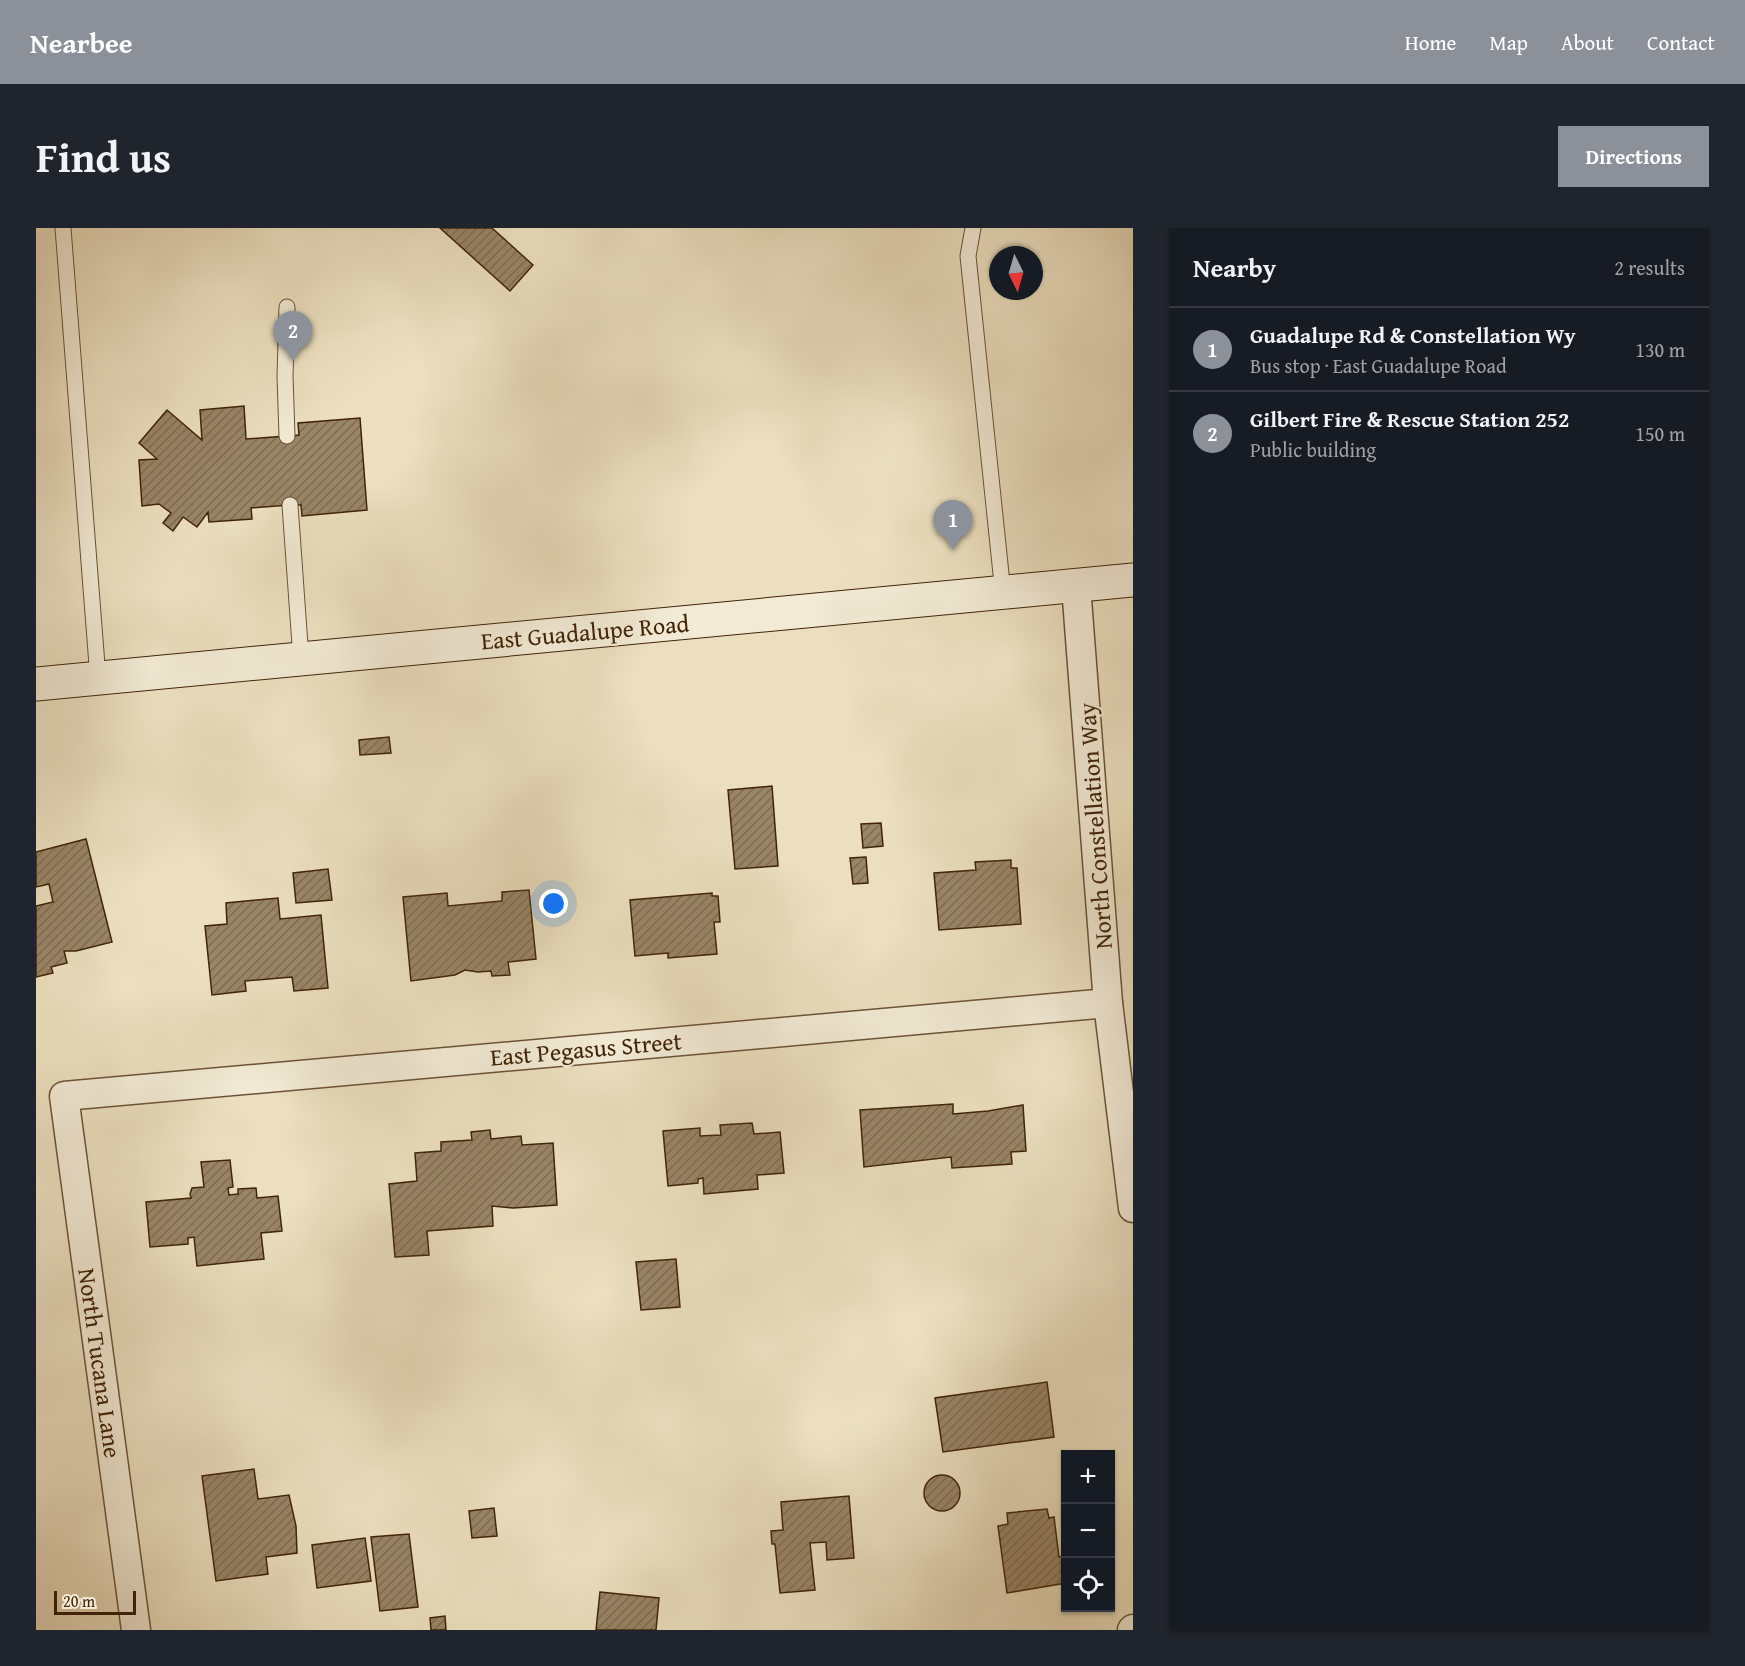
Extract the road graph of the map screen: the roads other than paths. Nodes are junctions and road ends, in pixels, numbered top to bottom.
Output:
1 (63, 228) edge
2 (973, 228) edge
3 (287, 307) dead end
4 (287, 436) dead end
5 (291, 505) dead end
6 (1133, 580) edge
7 (1076, 586) junction
8 (1004, 593) junction
9 (301, 659) junction
10 (98, 678) junction
11 (36, 684) edge
12 (1108, 1003) junction
13 (64, 1096) joint
14 (1133, 1208) edge
15 (136, 1630) edge

1 - 10 lane
2 - 8 lane
3 - 4 lane
5 - 9 lane
6 - 7 main road, East Guadalupe Road
7 - 8 main road, East Guadalupe Road
7 - 12 street, North Constellation Way
8 - 9 main road, East Guadalupe Road
9 - 10 main road, East Guadalupe Road
10 - 11 main road, East Guadalupe Road
12 - 13 street, East Pegasus Street
12 - 14 street, North Constellation Way
13 - 15 street, North Tucana Lane

